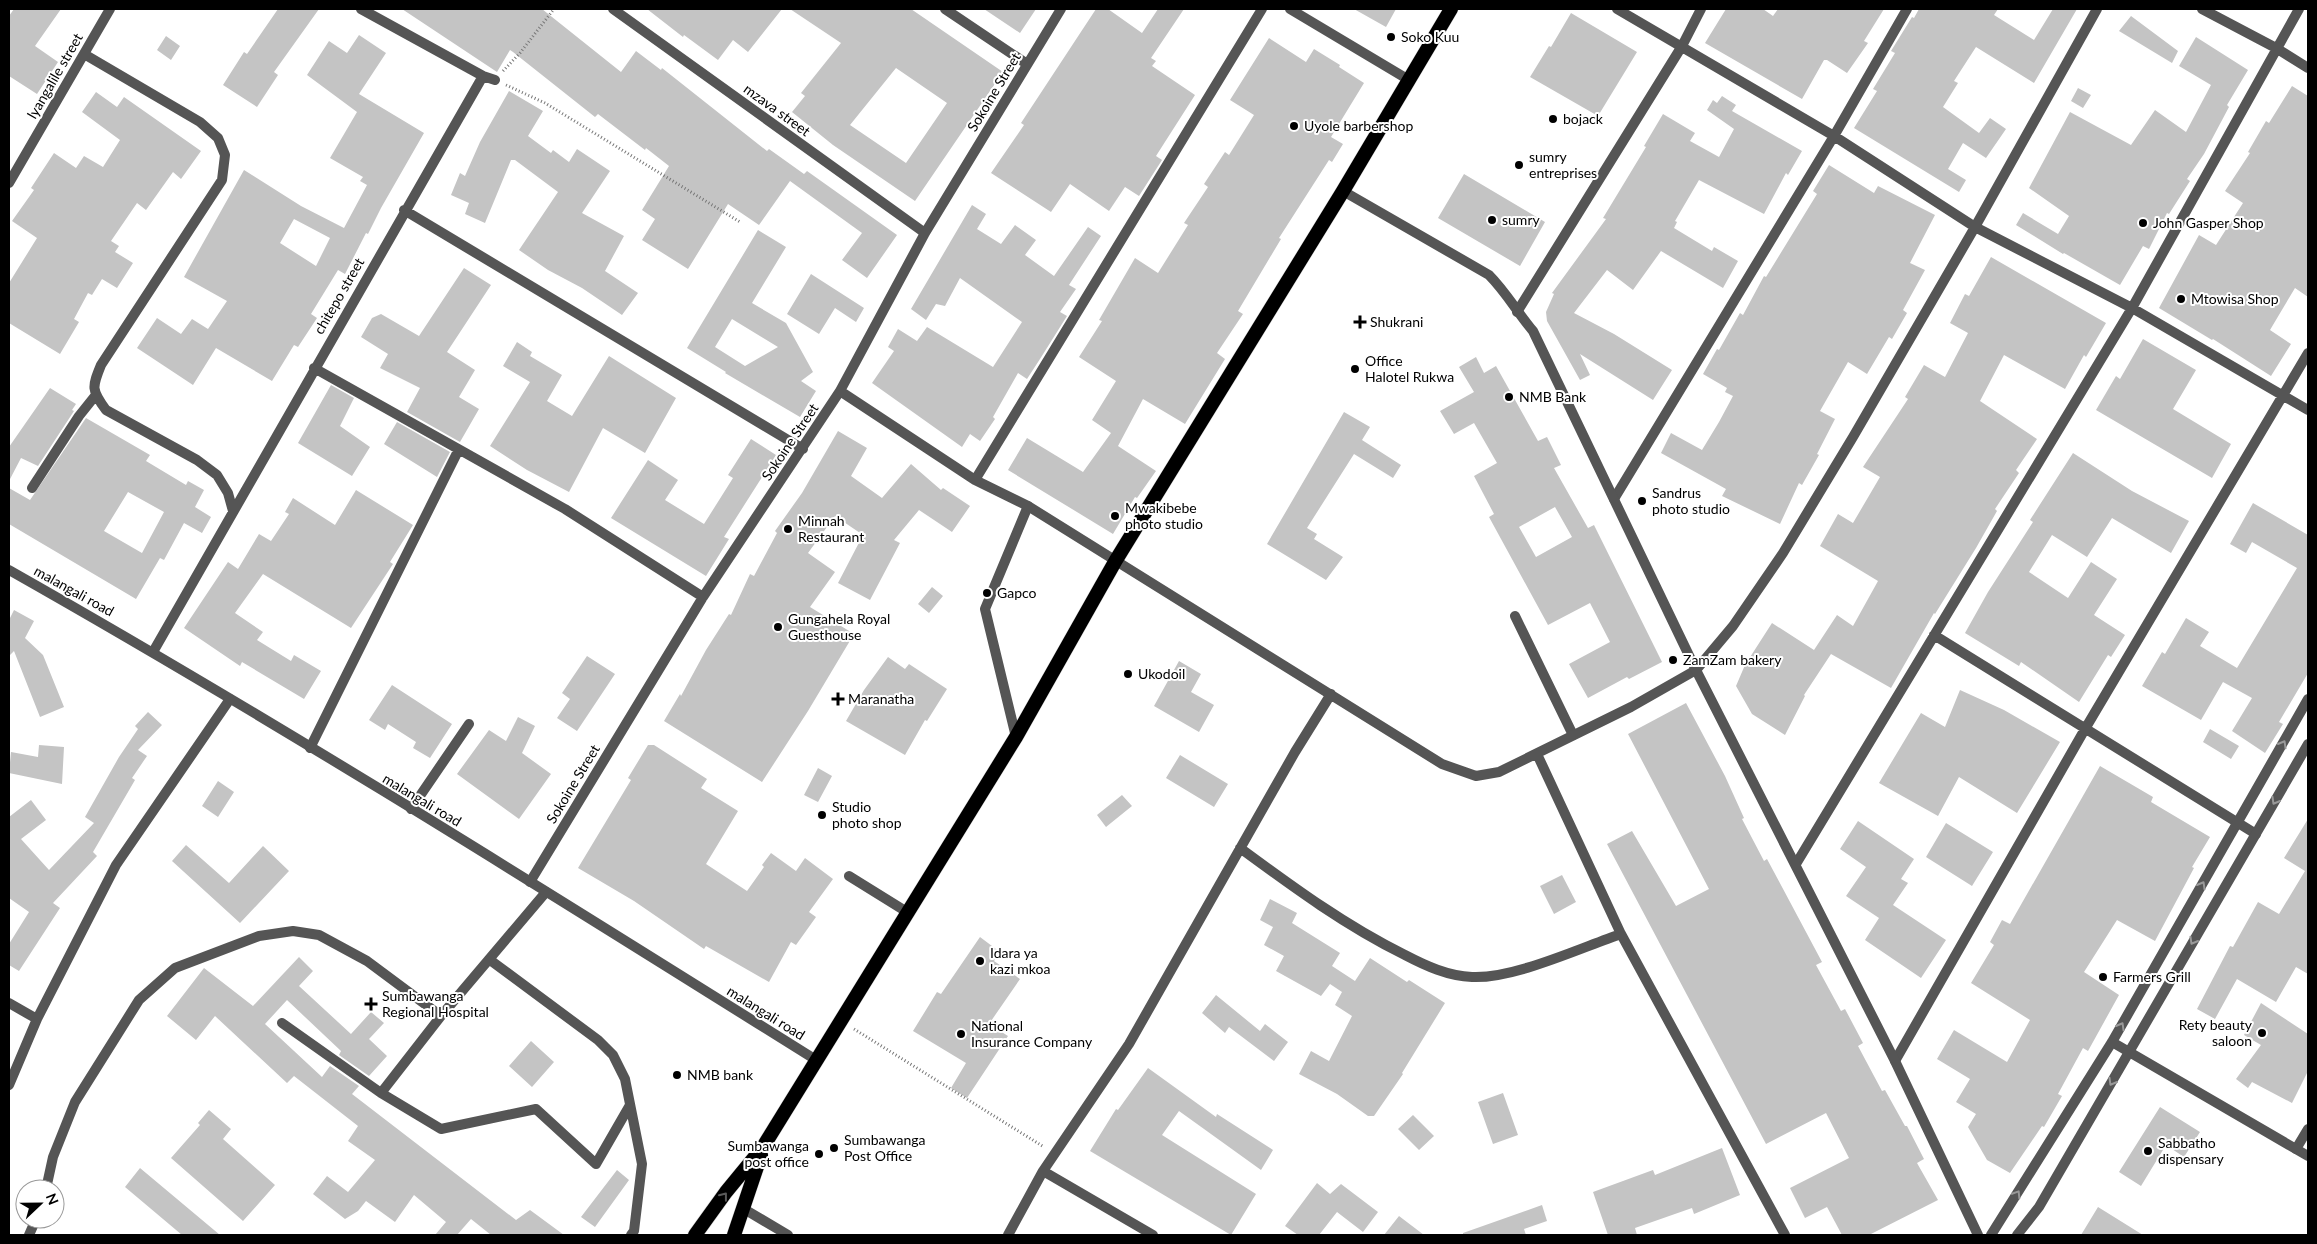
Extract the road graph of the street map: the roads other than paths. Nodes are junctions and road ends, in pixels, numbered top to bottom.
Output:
1 (110, 9) edge
2 (361, 9) edge
3 (613, 9) edge
4 (946, 9) edge
5 (1061, 9) edge
6 (1262, 9) edge
7 (1290, 9) edge
8 (1451, 9) edge
9 (1617, 9) edge
10 (1701, 9) edge
11 (1907, 9) edge
12 (2097, 9) edge
13 (2202, 9) edge
14 (2299, 9) edge
15 (1682, 46) junction
16 (2276, 48) junction
17 (84, 54) junction
18 (1027, 64) junction
19 (2308, 68) edge
20 (483, 76) junction
21 (495, 80) road end
22 (1409, 80) junction
23 (1834, 136) junction
24 (9, 183) edge
25 (1343, 191) junction
26 (404, 210) junction
27 (1976, 227) junction
28 (925, 233) junction
29 (2132, 308) junction
30 (1517, 312) junction
31 (2308, 353) edge
32 (314, 368) junction
33 (840, 391) junction
34 (96, 396) junction
35 (2284, 396) junction
36 (2308, 410) edge
37 (802, 449) junction
38 (458, 451) junction
39 (975, 480) junction
40 (32, 488) dead end
41 (1614, 499) junction
42 (1028, 506) junction
43 (233, 511) junction
44 (1116, 560) junction
45 (9, 570) edge
46 (703, 597) junction
47 (1515, 616) dead end
48 (1934, 635) junction
49 (153, 652) junction
50 (1696, 670) junction
51 (1331, 694) junction
52 (230, 699) junction
53 (2308, 700) edge
54 (469, 724) dead end
55 (2085, 729) junction
56 (1572, 736) junction
57 (1016, 737) junction
58 (2308, 744) edge
59 (310, 748) junction
60 (1537, 754) junction
61 (411, 809) junction
62 (2238, 823) junction
63 (2256, 834) junction
64 (1240, 848) junction
65 (1796, 864) junction
66 (849, 876) dead end
67 (530, 882) junction
68 (546, 892) junction
69 (907, 912) junction
70 (1621, 934) junction
71 (490, 960) junction
72 (9, 1002) edge
73 (441, 1016) junction
74 (37, 1019) junction
75 (282, 1023) dead end
76 (2112, 1042) junction
77 (2130, 1051) junction
78 (816, 1060) junction
79 (1895, 1061) junction
80 (9, 1082) edge
81 (381, 1093) junction
82 (630, 1105) junction
83 (2308, 1129) edge
84 (763, 1147) junction
85 (2296, 1149) junction
86 (2308, 1156) edge
87 (1043, 1172) junction
88 (48, 1179) edge
89 (744, 1209) junction
90 (701, 1234) edge
91 (631, 1235) edge
92 (734, 1235) edge
93 (788, 1235) edge
94 (1008, 1235) edge
95 (1153, 1235) edge
96 (1785, 1235) edge
97 (1978, 1235) edge
98 (1991, 1235) edge
99 (2017, 1235) edge

1 - 17 street, lyangalile street
2 - 20 street
3 - 28 street, mzava street
4 - 18 street
5 - 18 street, Sokoine Street
6 - 39 street
7 - 22 street
8 - 22 highway
9 - 15 street
10 - 15 street
11 - 23 street
12 - 27 street
13 - 16 street
14 - 16 street
15 - 23 street
15 - 30 street
16 - 19 street
16 - 29 street
17 - 24 street, lyangalile street
17 - 34 street
18 - 28 street, Sokoine Street
20 - 21 street
20 - 26 street, chitepo street
22 - 25 highway
23 - 27 street
23 - 41 street
25 - 30 street
25 - 44 highway
26 - 32 street, chitepo street
26 - 37 street
27 - 29 street
27 - 50 street
28 - 33 street, Sokoine Street
29 - 35 street
29 - 48 street
30 - 41 street
31 - 35 street
32 - 38 street
32 - 43 street, chitepo street
33 - 37 street, Sokoine Street
33 - 39 street
34 - 40 street
34 - 43 street
35 - 36 street
35 - 55 street
37 - 46 street, Sokoine Street
38 - 46 street
38 - 59 street
39 - 42 street
41 - 50 street
42 - 44 street
42 - 57 street
43 - 49 street, chitepo street
44 - 51 street
44 - 57 highway
45 - 49 street, malangali road
46 - 67 street, Sokoine Street
47 - 56 street
48 - 55 street
48 - 65 street
49 - 52 street, malangali road
50 - 56 street
50 - 65 street
51 - 60 street
51 - 64 street
52 - 59 street, malangali road
52 - 74 street
62 -> 53 street
54 - 61 street
55 - 62 street
55 - 79 street
56 - 60 street
57 - 69 highway
58 -> 63 street
59 - 61 street, malangali road
60 - 70 street
61 - 67 street, malangali road
62 - 63 street
76 -> 62 street
63 -> 77 street
64 - 70 street
64 - 87 street
65 - 79 street
66 - 69 street
67 - 68 street, malangali road
68 - 71 street
68 - 78 street, malangali road
69 - 78 highway
70 - 96 street
71 - 73 street
71 - 82 street
72 - 74 street
73 - 81 street
73 - 88 street
74 - 80 street
75 - 81 street
76 - 77 street
98 -> 76 street
77 - 85 street
77 -> 99 street
78 - 84 highway
79 - 97 street
81 - 82 street
82 - 91 street
83 - 85 street
84 - 89 highway
90 -> 84 highway
85 - 86 street
87 - 94 street
87 - 95 street
89 - 92 highway
89 - 93 street

